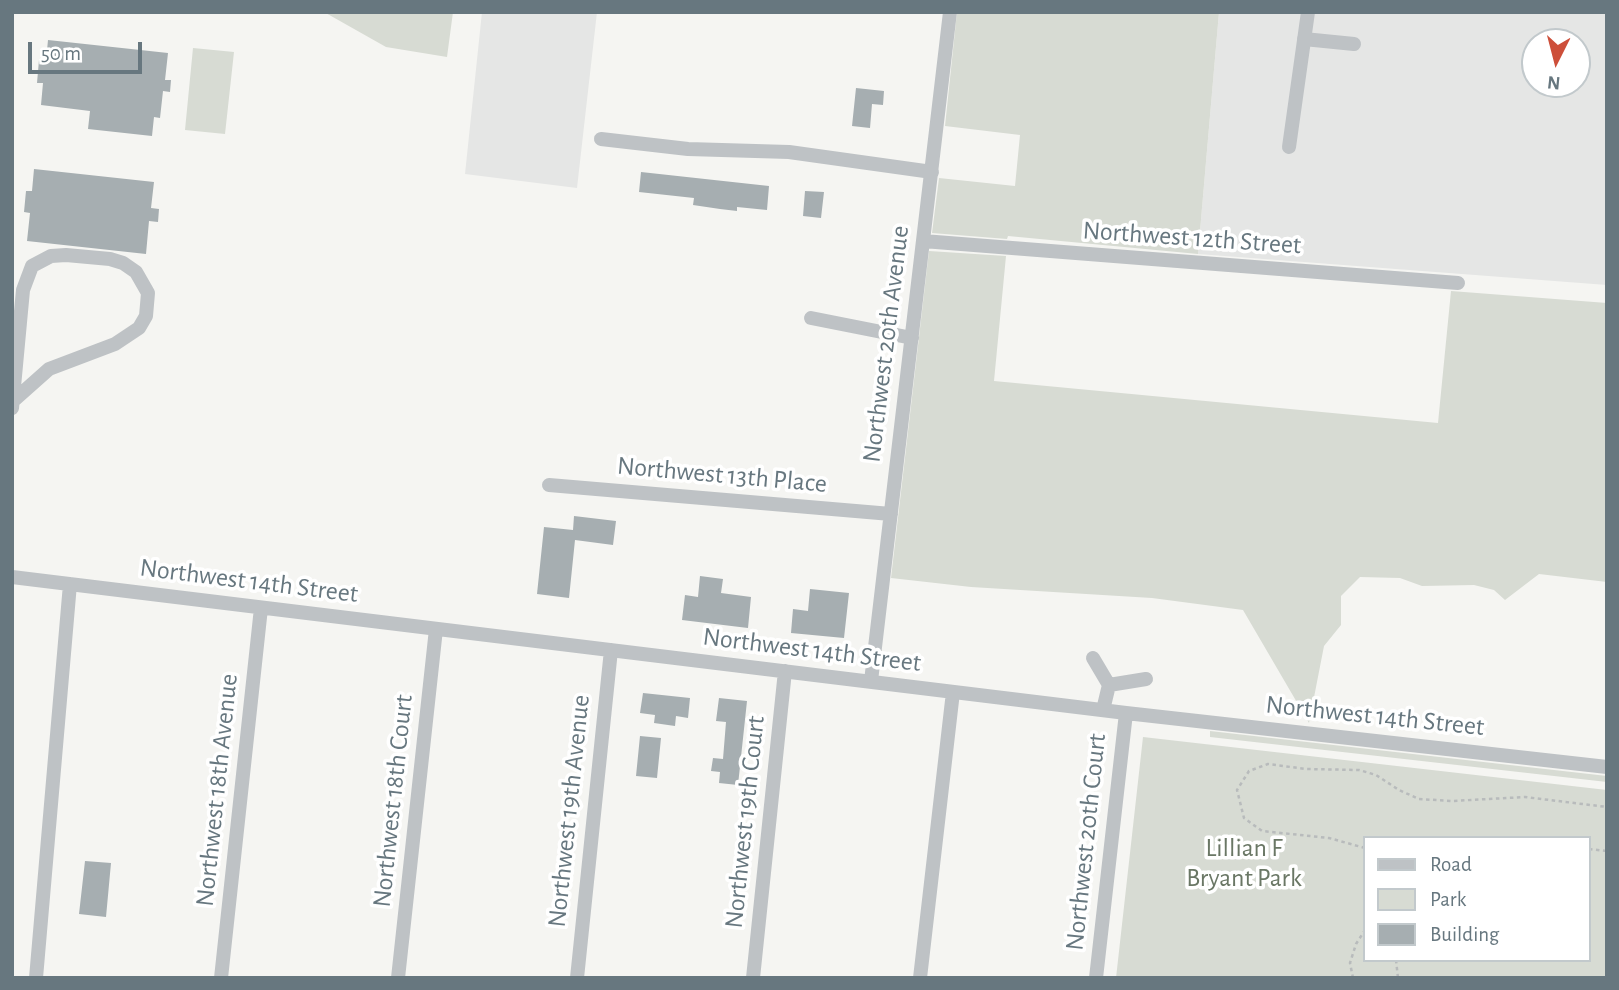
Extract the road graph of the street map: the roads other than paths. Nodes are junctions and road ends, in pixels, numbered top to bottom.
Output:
1 (950, 12) edge
2 (1308, 12) edge
3 (1304, 39) junction
4 (1354, 44) dead end
5 (601, 139) dead end
6 (1289, 147) dead end
7 (932, 172) junction
8 (923, 242) junction
9 (1458, 283) dead end
10 (811, 318) dead end
11 (912, 338) junction
12 (13, 401) edge
13 (12, 408) edge
14 (549, 485) dead end
15 (891, 514) junction
16 (12, 577) edge
17 (70, 584) junction
18 (261, 608) junction
19 (436, 629) junction
20 (611, 650) junction
21 (1093, 658) dead end
22 (785, 671) junction
23 (1146, 679) dead end
24 (871, 681) junction
25 (1109, 685) junction
26 (953, 692) junction
27 (1103, 710) junction
28 (1126, 713) junction
29 (1607, 767) edge
30 (36, 978) edge
31 (222, 978) edge
32 (398, 978) edge
33 (577, 978) edge
34 (753, 978) edge
35 (920, 978) edge
36 (1096, 978) edge

1 - 7 street, Northwest 20th Avenue
2 - 3 street
3 - 4 street
3 - 6 street
5 - 7 street
7 - 8 street, Northwest 20th Avenue
8 - 9 street, Northwest 12th Street
8 - 11 street, Northwest 20th Avenue
10 - 11 street
11 - 15 street, Northwest 20th Avenue
12 - 12 street
12 - 13 street
14 - 15 street, Northwest 13th Place
15 - 24 street, Northwest 20th Avenue
16 - 17 street, Northwest 14th Street
17 - 18 street, Northwest 14th Street
17 - 30 street
18 - 19 street, Northwest 14th Street
18 - 31 street, Northwest 18th Avenue
19 - 20 street, Northwest 14th Street
19 - 32 street, Northwest 18th Court
20 - 22 street, Northwest 14th Street
20 - 33 street, Northwest 19th Avenue
21 - 25 street
22 - 24 street, Northwest 14th Street
22 - 34 street, Northwest 19th Court
23 - 25 street
24 - 26 street, Northwest 14th Street
25 - 27 street
26 - 27 street, Northwest 14th Street
26 - 35 street
27 - 28 street, Northwest 14th Street
28 - 29 street, Northwest 14th Street
28 - 36 street, Northwest 20th Court

